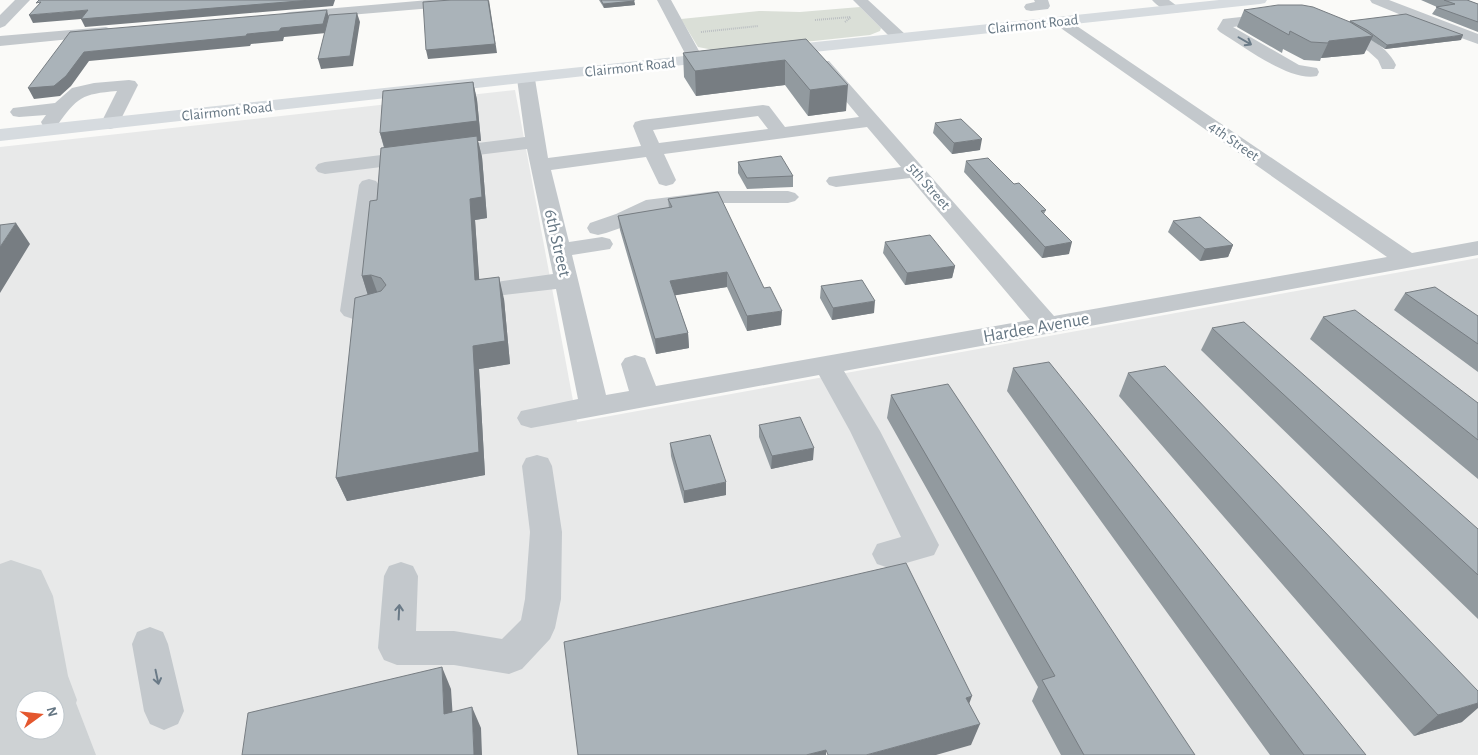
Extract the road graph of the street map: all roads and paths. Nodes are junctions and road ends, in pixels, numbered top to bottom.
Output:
1 (23, 0) edge
2 (480, 0) edge
3 (664, 0) edge
4 (860, 0) edge
5 (1159, 0) edge
6 (1260, 0) edge
7 (1377, 0) edge
8 (1229, 3) junction
9 (346, 6) edge
10 (1174, 9) junction
11 (1063, 13) junction
12 (858, 16) dead end
13 (1296, 16) edge
14 (852, 17) junction
15 (276, 18) edge
16 (1258, 19) junction
17 (815, 20) dead end
18 (845, 22) dead end
19 (1318, 22) edge
20 (0, 23) edge
21 (758, 26) dead end
22 (118, 31) edge
23 (700, 32) dead end
24 (900, 38) junction
25 (1478, 39) edge
26 (0, 42) edge
27 (809, 48) junction
28 (762, 53) edge
29 (734, 56) edge
30 (696, 60) junction
31 (1388, 65) dead end
32 (1311, 72) dead end
33 (526, 79) junction
34 (60, 108) junction
35 (19, 112) dead end
36 (872, 121) junction
37 (110, 123) junction
38 (46, 130) junction
39 (780, 133) junction
40 (0, 135) edge
41 (536, 142) junction
42 (653, 150) junction
43 (540, 165) junction
44 (325, 168) dead end
45 (915, 171) junction
46 (666, 180) dead end
47 (836, 181) dead end
48 (369, 186) dead end
49 (795, 191) dead end
50 (1478, 248) edge
51 (559, 250) junction
52 (1408, 261) junction
53 (566, 280) junction
54 (505, 288) dead end
55 (379, 307) edge
56 (1048, 325) junction
57 (635, 364) dead end
58 (826, 364) junction
59 (645, 396) junction
60 (594, 406) junction
61 (531, 418) dead end
62 (537, 466) dead end
63 (889, 554) dead end
64 (401, 576) dead end
65 (150, 644) dead end
66 (164, 711) dead end

1 - 20 street
2 - 9 street
3 - 30 street
4 - 24 street
5 - 10 street
6 - 8 main road, Clairmont Road
7 - 25 street
8 - 10 main road, Clairmont Road
8 - 16 street
9 - 15 street
10 - 11 main road, Clairmont Road
11 - 24 main road, Clairmont Road
11 - 52 street, 4th Street
12 - 14 path
13 - 16 street
14 - 17 path
14 - 18 path
16 -> 32 street
19 - 31 street
21 - 23 path
22 - 26 street
24 - 27 main road, Clairmont Road
27 - 28 main road, Clairmont Road
27 - 36 street, 5th Street
29 - 30 main road, Clairmont Road
30 - 33 main road, Clairmont Road
33 - 37 main road, Clairmont Road
33 - 41 street, 6th Street
34 - 35 street
34 - 37 street
34 - 38 street
36 - 39 street
36 - 45 street, 5th Street
37 - 38 main road, Clairmont Road
38 - 40 main road, Clairmont Road
39 - 42 street
39 - 42 street
41 - 43 street, 6th Street
41 - 44 street
42 - 43 street
42 - 46 street
43 - 51 street, 6th Street
45 - 47 street
45 - 56 street, 5th Street
48 - 55 street
49 - 51 street
50 - 52 street, Hardee Avenue
51 - 53 street, 6th Street
52 - 56 street, Hardee Avenue
53 - 54 street
53 - 60 street, 6th Street
56 - 58 street, Hardee Avenue
57 - 59 street
58 - 59 street, Hardee Avenue
58 - 63 street
59 - 60 street, Hardee Avenue
60 - 61 street, Hardee Avenue
62 -> 64 street
65 -> 66 street

